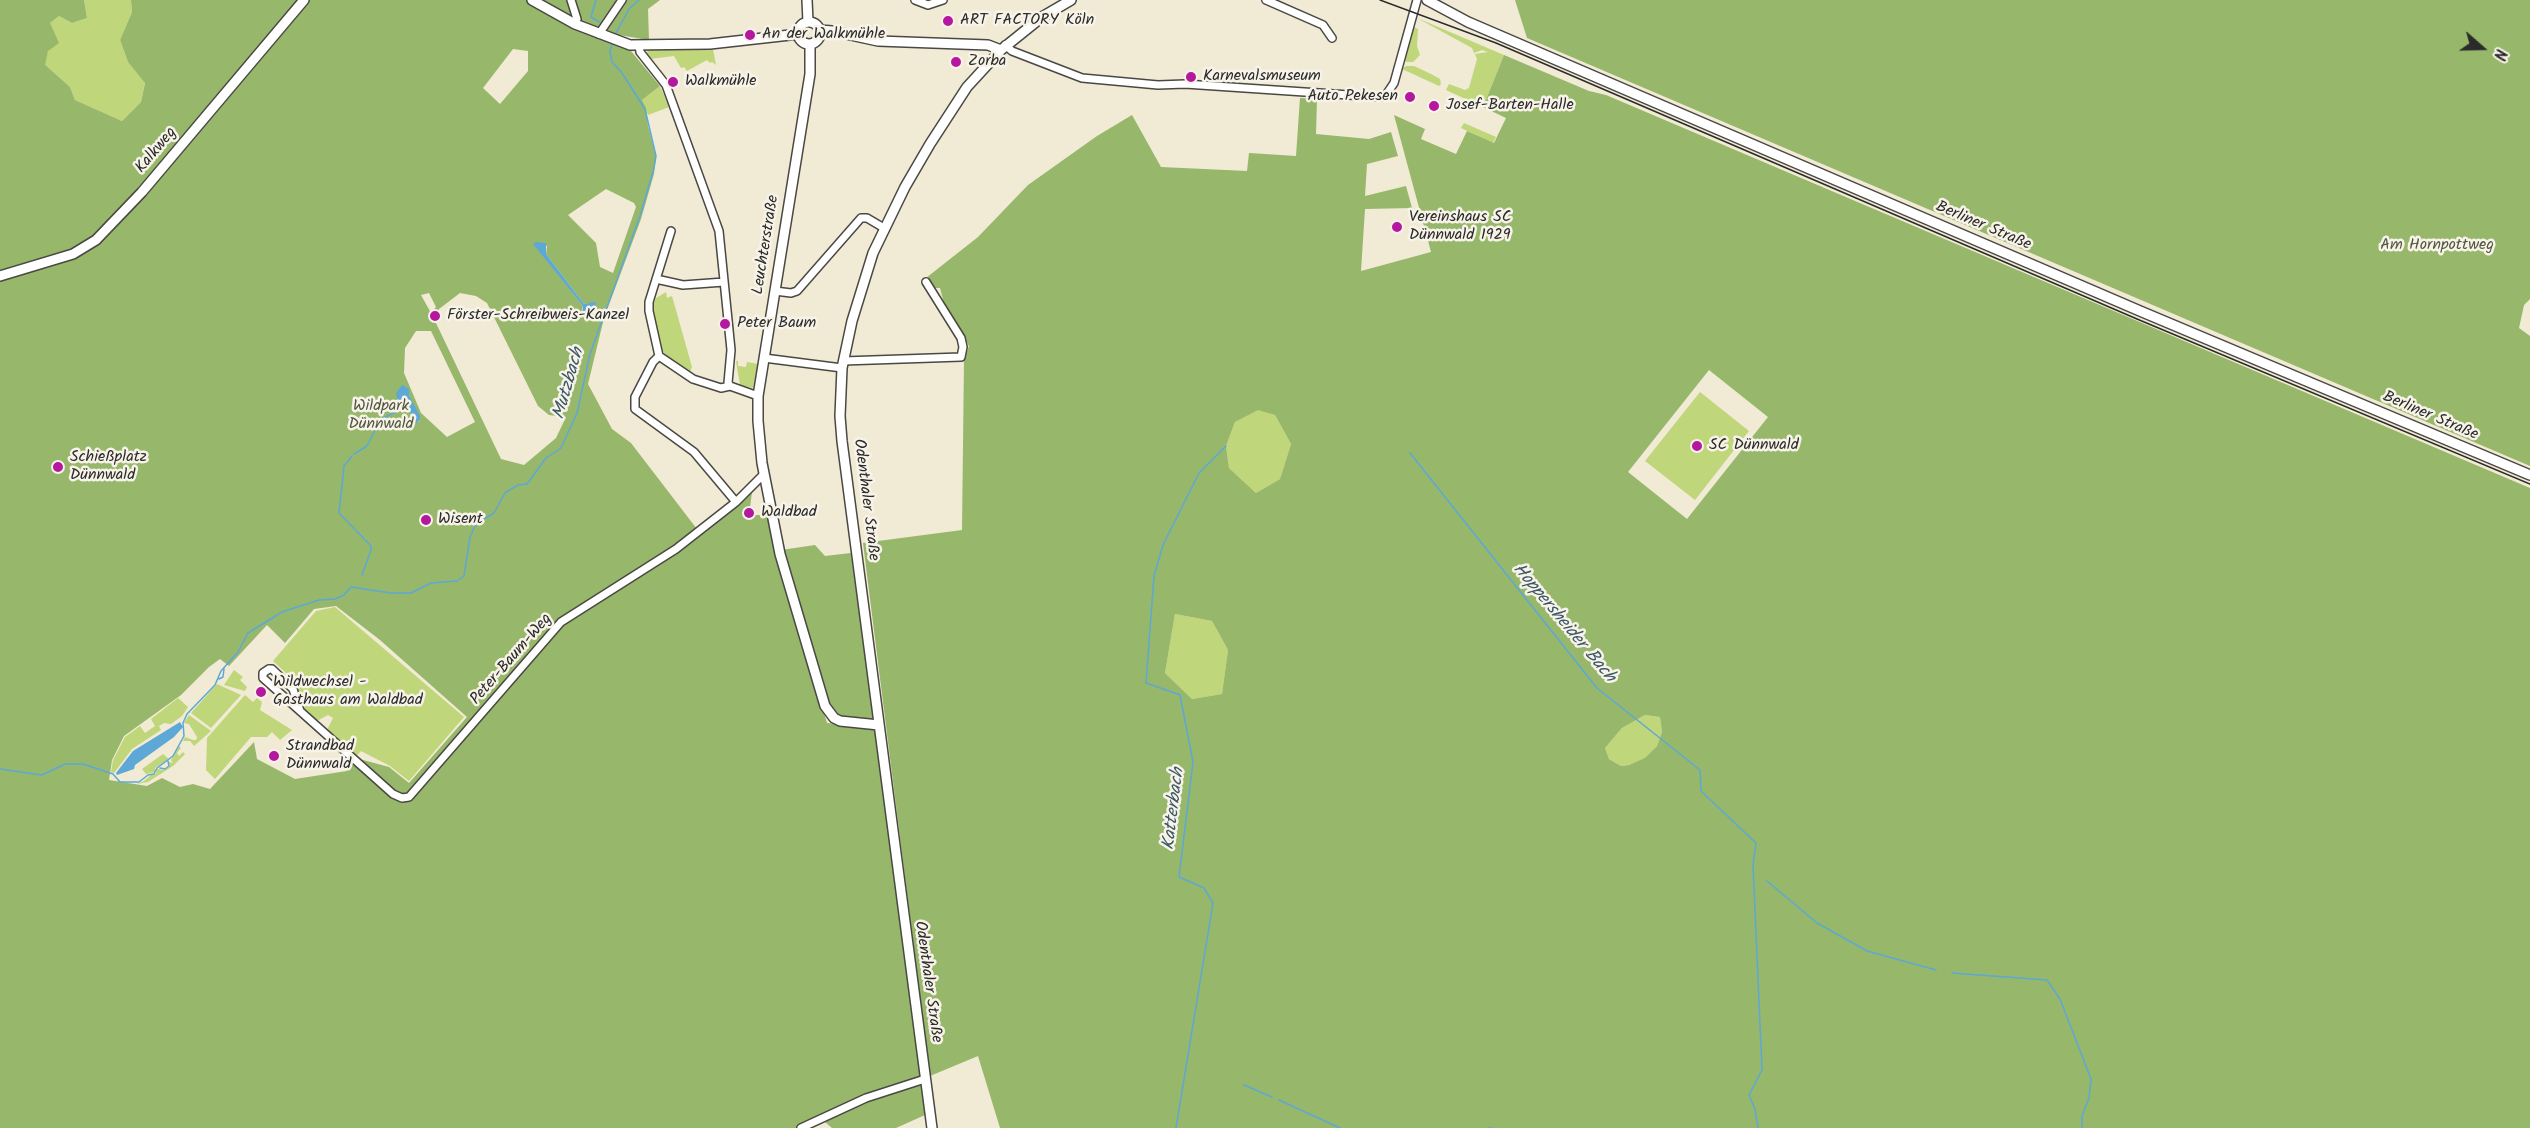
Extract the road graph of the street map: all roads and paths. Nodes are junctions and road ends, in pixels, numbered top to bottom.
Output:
1 (304, 0) edge
2 (532, 0) edge
3 (571, 0) edge
4 (622, 0) edge
5 (807, 0) edge
6 (915, 0) edge
7 (943, 0) edge
8 (1071, 0) edge
9 (1266, 0) edge
10 (1417, 0) edge
11 (1427, 0) edge
12 (808, 22) junction
13 (575, 24) junction
14 (820, 30) junction
15 (599, 34) junction
16 (799, 34) junction
17 (1332, 38) dead end
18 (810, 44) junction
19 (639, 46) junction
20 (1003, 48) junction
21 (884, 228) junction
22 (671, 231) dead end
23 (0, 276) edge
24 (656, 279) junction
25 (724, 282) junction
26 (926, 282) dead end
27 (775, 291) junction
28 (659, 356) junction
29 (764, 358) junction
30 (842, 364) junction
31 (730, 386) junction
32 (758, 396) junction
33 (764, 474) junction
34 (2530, 475) edge
35 (736, 502) junction
36 (300, 711) junction
37 (879, 725) junction
38 (925, 1079) junction
39 (801, 1128) edge
40 (932, 1128) edge

1 - 23 main road, Kalkweg
2 - 13 main road
3 - 13 street
4 - 15 street
5 - 12 main road
6 - 7 street
8 - 20 main road, Odenthaler Straße
9 - 17 street
10 - 20 street
11 - 34 main road, Berliner Straße
12 - 14 main road
12 - 16 main road
13 - 15 main road
14 - 18 main road
14 - 20 main road
15 - 19 main road
16 - 18 main road
16 - 19 main road
18 - 27 main road, Leuchterstraße
19 - 25 street
20 - 21 main road, Odenthaler Straße
21 - 27 street
21 - 30 main road, Odenthaler Straße
22 - 24 street
24 - 25 street
24 - 28 street
25 - 31 street
26 - 30 street
27 - 29 main road, Leuchterstraße
28 - 31 street
28 - 35 street
29 - 30 street
29 - 32 main road, Leuchterstraße
30 - 37 main road, Odenthaler Straße
31 - 32 street
32 - 33 main road, Leuchterstraße
33 - 35 street, Peter-Baum-Weg
33 - 37 main road, Leuchterstraße
35 - 36 street, Peter-Baum-Weg
36 - 36 street, Peter-Baum-Weg
37 - 38 main road, Odenthaler Straße
38 - 39 street
38 - 40 main road, Odenthaler Straße

